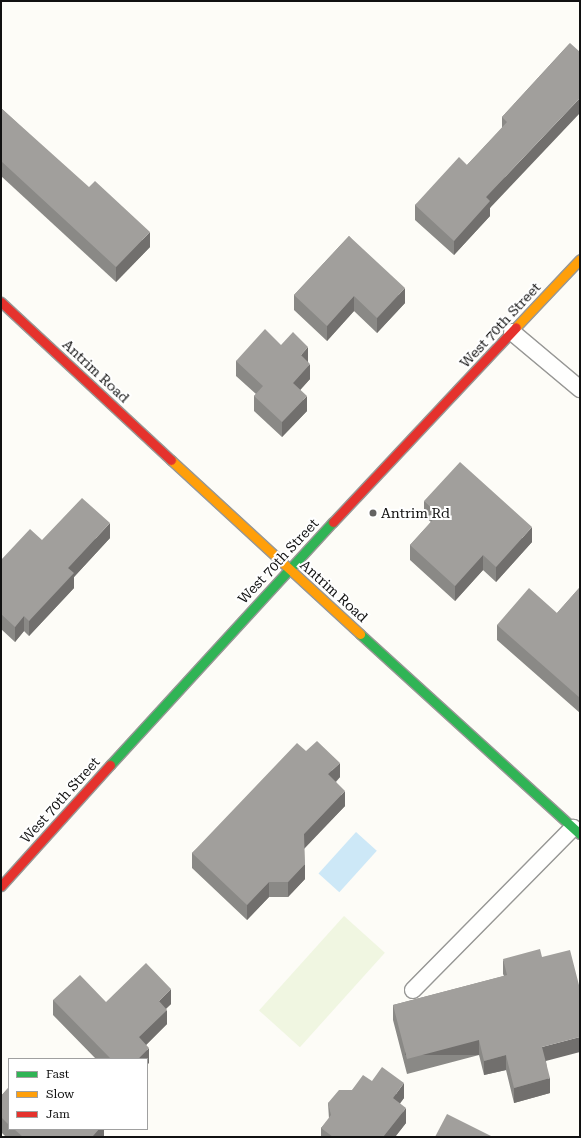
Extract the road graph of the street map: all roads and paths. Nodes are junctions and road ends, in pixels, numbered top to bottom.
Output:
1 (580, 259) edge
2 (1, 302) edge
3 (512, 332) junction
4 (580, 389) edge
5 (289, 569) junction
6 (577, 831) edge
7 (1, 886) edge
8 (413, 990) dead end

1 - 3 street, West 70th Street
2 - 5 street, Antrim Road
3 - 4 lane
3 - 5 street, West 70th Street
5 - 6 street, Antrim Road
5 - 7 street, West 70th Street
6 - 8 lane

